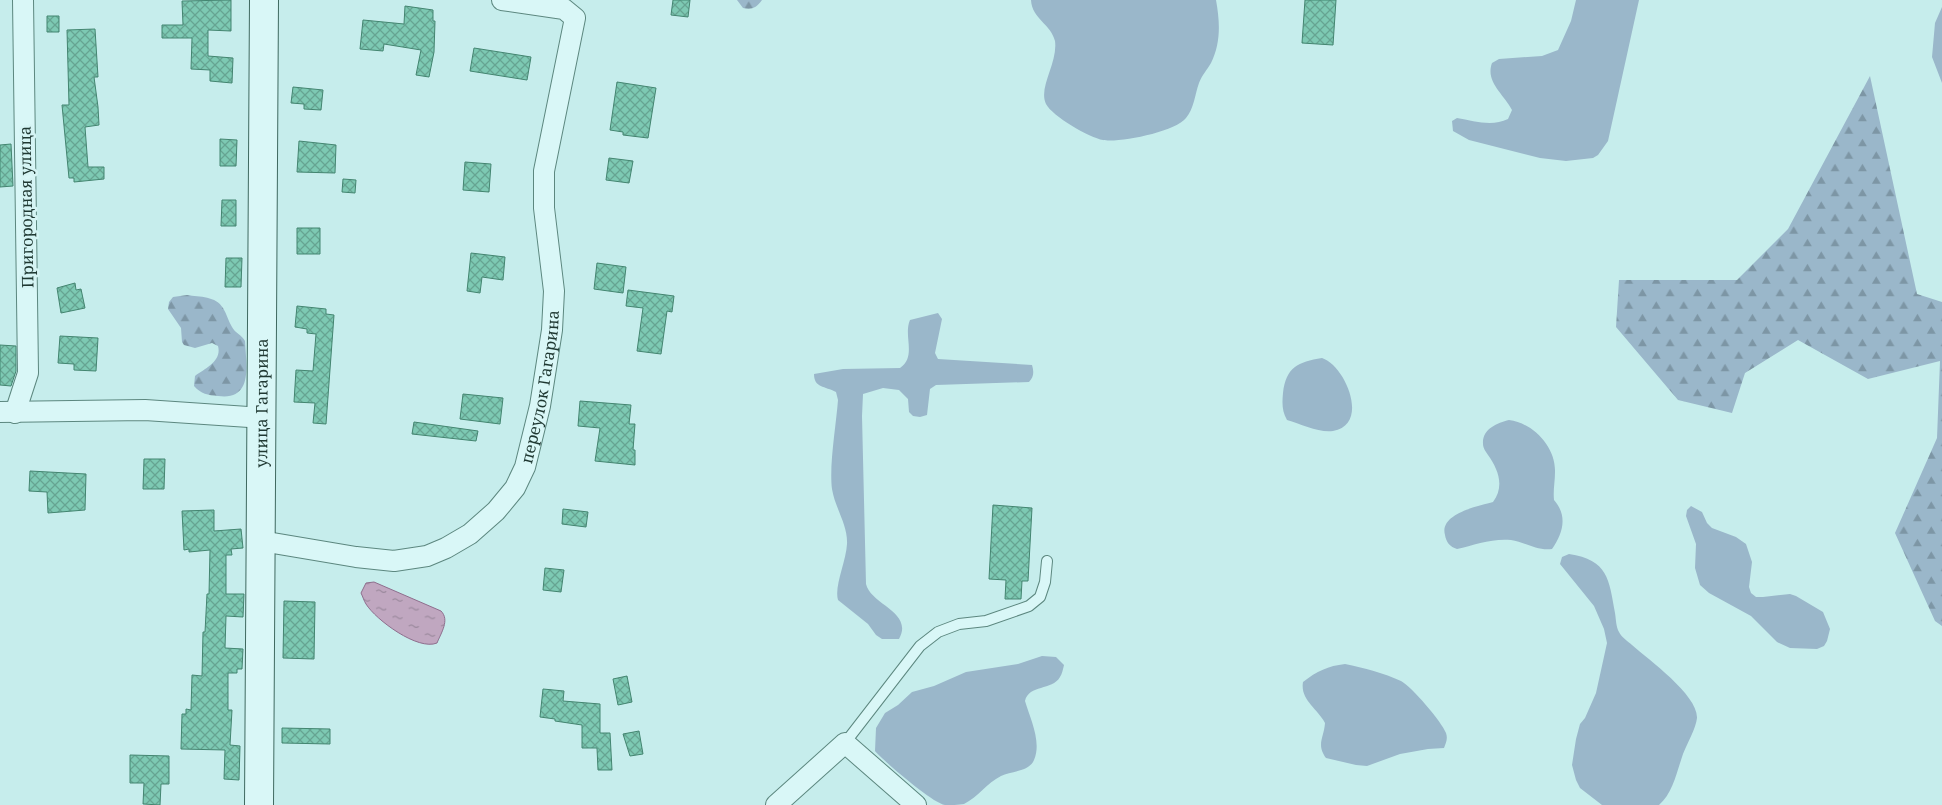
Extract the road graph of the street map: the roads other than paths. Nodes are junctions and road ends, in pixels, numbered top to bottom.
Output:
1 (24, 0) edge
2 (264, 0) edge
3 (502, 0) edge
4 (8, 413) edge
5 (262, 418) junction
6 (261, 541) junction
7 (1047, 561) dead end
8 (845, 743) junction
9 (259, 805) edge
10 (776, 805) edge
11 (916, 805) edge

1 - 4 street, Пригородная улица
2 - 5 main road, улица Гагарина
3 - 6 street, переулок Гагарина
4 - 5 street
5 - 6 main road, улица Гагарина
6 - 9 main road, улица Гагарина
7 - 8 lane
8 - 10 street
8 - 11 street

